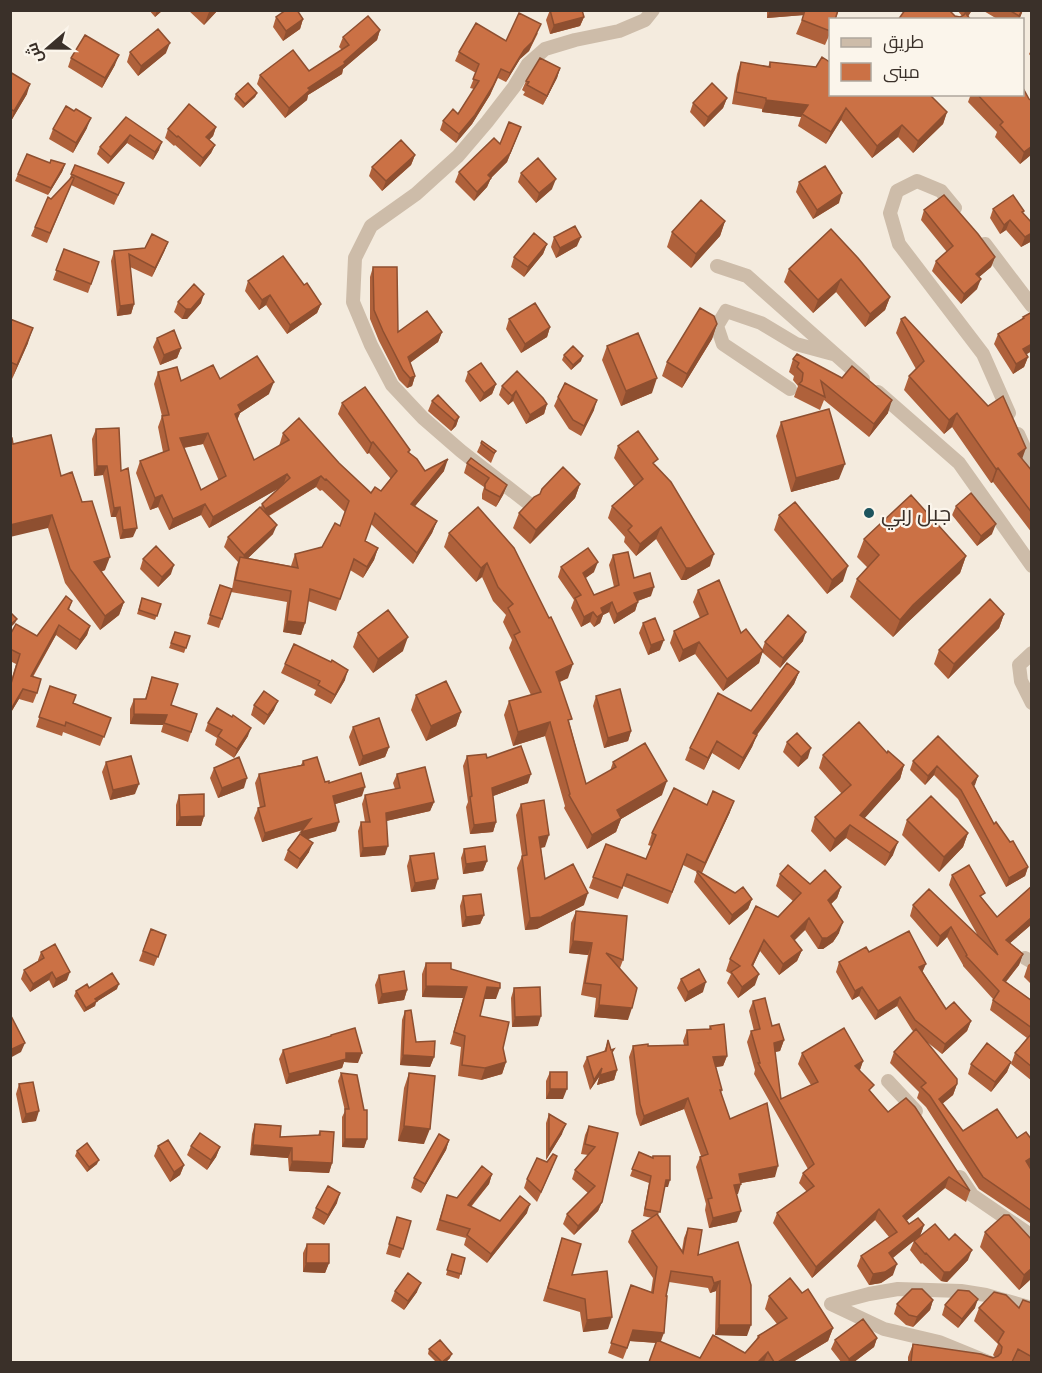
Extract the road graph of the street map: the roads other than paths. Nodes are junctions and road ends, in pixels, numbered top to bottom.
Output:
1 (653, 10) edge
2 (961, 214) edge
3 (974, 230) edge
4 (717, 266) dead end
5 (1032, 306) edge
6 (835, 355) junction
7 (790, 389) dead end
8 (1032, 465) edge
9 (528, 503) edge
10 (1032, 566) edge
11 (1032, 653) edge
12 (1032, 703) edge
13 (888, 1081) dead end
14 (924, 1121) edge
15 (953, 1166) edge
16 (1032, 1236) edge
17 (1032, 1308) edge
18 (987, 1362) edge

1 - 9 street
2 - 8 street
3 - 5 street
4 - 6 street
6 - 7 street
6 - 10 street
11 - 12 street
13 - 14 street
15 - 16 street
17 - 18 street

